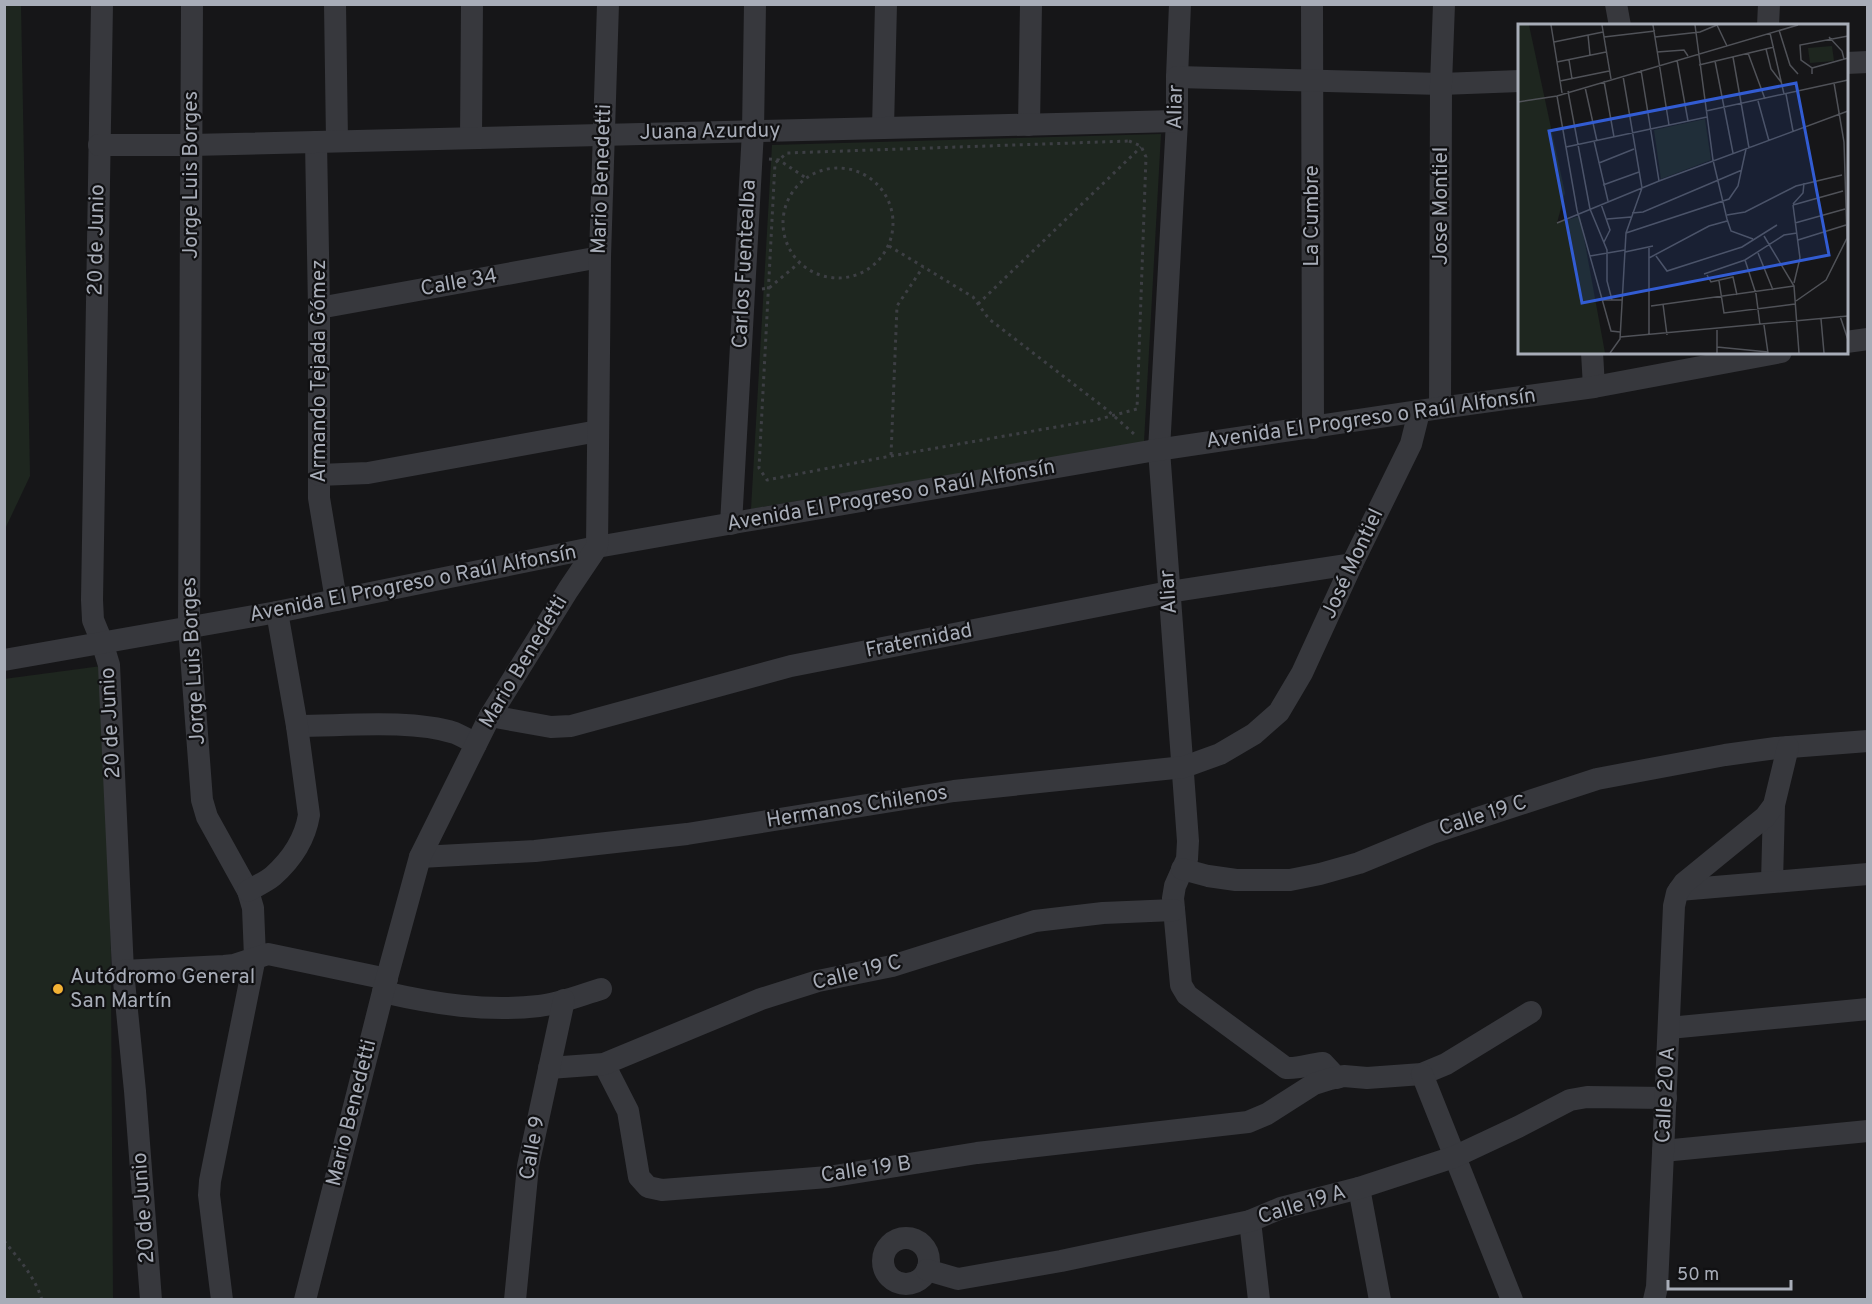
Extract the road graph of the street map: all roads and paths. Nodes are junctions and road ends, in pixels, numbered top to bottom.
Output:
1 (102, 4) edge
2 (192, 4) edge
3 (334, 4) edge
4 (472, 4) edge
5 (608, 4) edge
6 (755, 4) edge
7 (886, 4) edge
8 (1031, 4) edge
9 (1180, 4) edge
10 (1312, 4) edge
11 (1444, 4) edge
12 (1616, 4) edge
13 (1769, 4) edge
14 (1620, 24) edge
15 (1768, 24) edge
16 (1868, 62) edge
17 (1848, 63) edge
18 (1176, 76) junction
19 (1311, 81) junction
20 (1518, 81) edge
21 (1442, 84) junction
22 (1177, 121) junction
23 (1029, 125) junction
24 (883, 128) junction
25 (753, 131) junction
26 (603, 135) junction
27 (471, 138) junction
28 (326, 141) junction
29 (99, 145) junction
30 (191, 145) junction
31 (1141, 146) junction
32 (751, 158) junction
33 (779, 160) junction
34 (806, 178) junction
35 (889, 246) junction
36 (600, 257) junction
37 (799, 263) junction
38 (922, 267) junction
39 (769, 288) junction
40 (744, 292) junction
41 (978, 304) junction
42 (319, 308) junction
43 (1868, 339) edge
44 (1848, 342) edge
45 (1592, 354) edge
46 (1770, 354) edge
47 (1594, 387) junction
48 (1429, 410) junction
49 (1114, 416) junction
50 (1313, 428) junction
51 (598, 431) junction
52 (1155, 451) junction
53 (891, 456) junction
54 (319, 475) junction
55 (731, 524) junction
56 (597, 548) junction
57 (1352, 564) junction
58 (1169, 592) junction
59 (336, 600) junction
60 (277, 612) junction
61 (189, 628) junction
62 (102, 642) junction
63 (4, 660) edge
64 (1279, 712) joint
65 (490, 716) junction
66 (297, 726) junction
67 (1868, 741) edge
68 (476, 744) junction
69 (1788, 747) junction
70 (1184, 767) junction
71 (1774, 805) junction
72 (420, 857) junction
73 (1182, 869) junction
74 (1868, 874) edge
75 (1772, 882) junction
76 (1679, 890) junction
77 (248, 891) junction
78 (1174, 910) junction
79 (255, 957) junction
80 (123, 971) junction
81 (385, 985) junction
82 (601, 989) dead end
83 (564, 1000) junction
84 (1868, 1010) edge
85 (1531, 1012) dead end
86 (1669, 1028) junction
87 (604, 1064) junction
88 (549, 1068) junction
89 (1422, 1074) junction
90 (1336, 1078) junction
91 (1666, 1098) junction
92 (1868, 1131) edge
93 (1663, 1151) junction
94 (1454, 1157) junction
95 (1359, 1188) junction
96 (1250, 1221) junction
97 (4, 1241) edge
98 (927, 1270) dead end
99 (950, 1276) junction
100 (42, 1299) edge
101 (151, 1299) edge
102 (222, 1299) edge
103 (305, 1299) edge
104 (515, 1299) edge
105 (955, 1299) edge
106 (1260, 1299) edge
107 (1380, 1299) edge
108 (1512, 1299) edge
109 (1653, 1299) edge

1 - 29 street, 20 de Junio
2 - 30 street, Jorge Luis Borges
3 - 28 street, Armando Tejada Gómez
4 - 27 street
5 - 26 street, Mario Benedetti
6 - 25 street, Carlos Fuentealba
7 - 24 street
8 - 23 street
9 - 18 street, Aliar
10 - 19 street, La Cumbre
11 - 21 street, Jose Montiel
12 - 14 street
13 - 15 street
16 - 17 street
18 - 19 street
18 - 22 street, Aliar
19 - 21 street
19 - 50 street, La Cumbre
20 - 21 street
21 - 48 street, Jose Montiel
22 - 23 street, Juana Azurduy
22 - 52 street, Aliar
23 - 24 street, Juana Azurduy
24 - 25 street, Juana Azurduy
25 - 26 street, Juana Azurduy
25 - 32 street, Carlos Fuentealba
26 - 27 street, Juana Azurduy
26 - 36 street, Mario Benedetti
27 - 28 street, Juana Azurduy
28 - 30 street, Juana Azurduy
28 - 42 street, Armando Tejada Gómez
29 - 30 street, Juana Azurduy
29 - 62 street, 20 de Junio
30 - 61 street, Jorge Luis Borges
31 - 33 path
31 - 41 path
31 - 49 path
32 - 33 path
32 - 40 street, Carlos Fuentealba
33 - 34 path
33 - 39 path
34 - 35 path
34 - 37 path
35 - 37 path
35 - 38 path
36 - 42 street, Calle 34
36 - 51 street, Mario Benedetti
37 - 39 path
38 - 41 path
38 - 53 path
39 - 40 path
39 - 53 path
40 - 55 street, Carlos Fuentealba
41 - 49 path
42 - 54 street, Armando Tejada Gómez
43 - 44 street
45 - 47 street
46 - 47 street, Avenida El Progreso o Raúl Alfonsín
47 - 48 street, Avenida El Progreso o Raúl Alfonsín
48 - 50 street, Avenida El Progreso o Raúl Alfonsín
48 - 57 street, José Montiel
49 - 52 path
49 - 53 path
50 - 52 street, Avenida El Progreso o Raúl Alfonsín
51 - 54 street
51 - 56 street, Mario Benedetti
52 - 55 street, Avenida El Progreso o Raúl Alfonsín
52 - 58 street, Aliar
54 - 59 street, Armando Tejada Gómez
55 - 56 street, Avenida El Progreso o Raúl Alfonsín
56 - 59 street, Avenida El Progreso o Raúl Alfonsín
56 - 65 street, Mario Benedetti
57 - 58 street, Fraternidad
57 - 64 street, José Montiel
58 - 65 street, Fraternidad
58 - 70 street, Aliar
59 - 60 street, Avenida El Progreso o Raúl Alfonsín
60 - 61 street, Avenida El Progreso o Raúl Alfonsín
60 - 66 street
61 - 62 street, Avenida El Progreso o Raúl Alfonsín
61 - 77 street, Jorge Luis Borges
62 - 63 street, Avenida El Progreso o Raúl Alfonsín
62 - 80 street, 20 de Junio
64 - 70 street, Hermanos Chilenos
65 - 68 street, Mario Benedetti
66 - 68 street
66 - 77 street
67 - 69 street, Calle 19 C
68 - 72 street, Mario Benedetti
69 - 71 street
69 - 73 street, Calle 19 C
70 - 72 street, Hermanos Chilenos
70 - 73 street, Aliar
71 - 75 street
71 - 76 street
72 - 81 street, Mario Benedetti
73 - 78 street, Aliar
74 - 75 street
75 - 76 street
76 - 86 street, Calle 20 A
77 - 79 street, Jorge Luis Borges
78 - 87 street, Calle 19 C
78 - 90 street, Aliar
79 - 80 street
79 - 81 street
79 - 102 street, Jorge Luis Borges
80 - 101 street, 20 de Junio
81 - 83 street
81 - 103 street, Mario Benedetti
82 - 83 street
83 - 88 street, Calle 9
84 - 86 street
85 - 89 street
86 - 91 street, Calle 20 A
87 - 88 street, Calle 19 C
87 - 90 street, Calle 19 B
88 - 104 street, Calle 9
89 - 90 street, Calle 19 B
89 - 94 street
91 - 93 street, Calle 20 A
91 - 94 street, Calle 19 A
92 - 93 street
93 - 109 street, Calle 20 A
94 - 95 street, Calle 19 A
94 - 108 street
95 - 96 street, Calle 19 A
95 - 107 street
96 - 99 street, Calle 19 A
96 - 106 street
97 - 100 path
98 - 99 street, Calle 19 A
99 - 105 street

